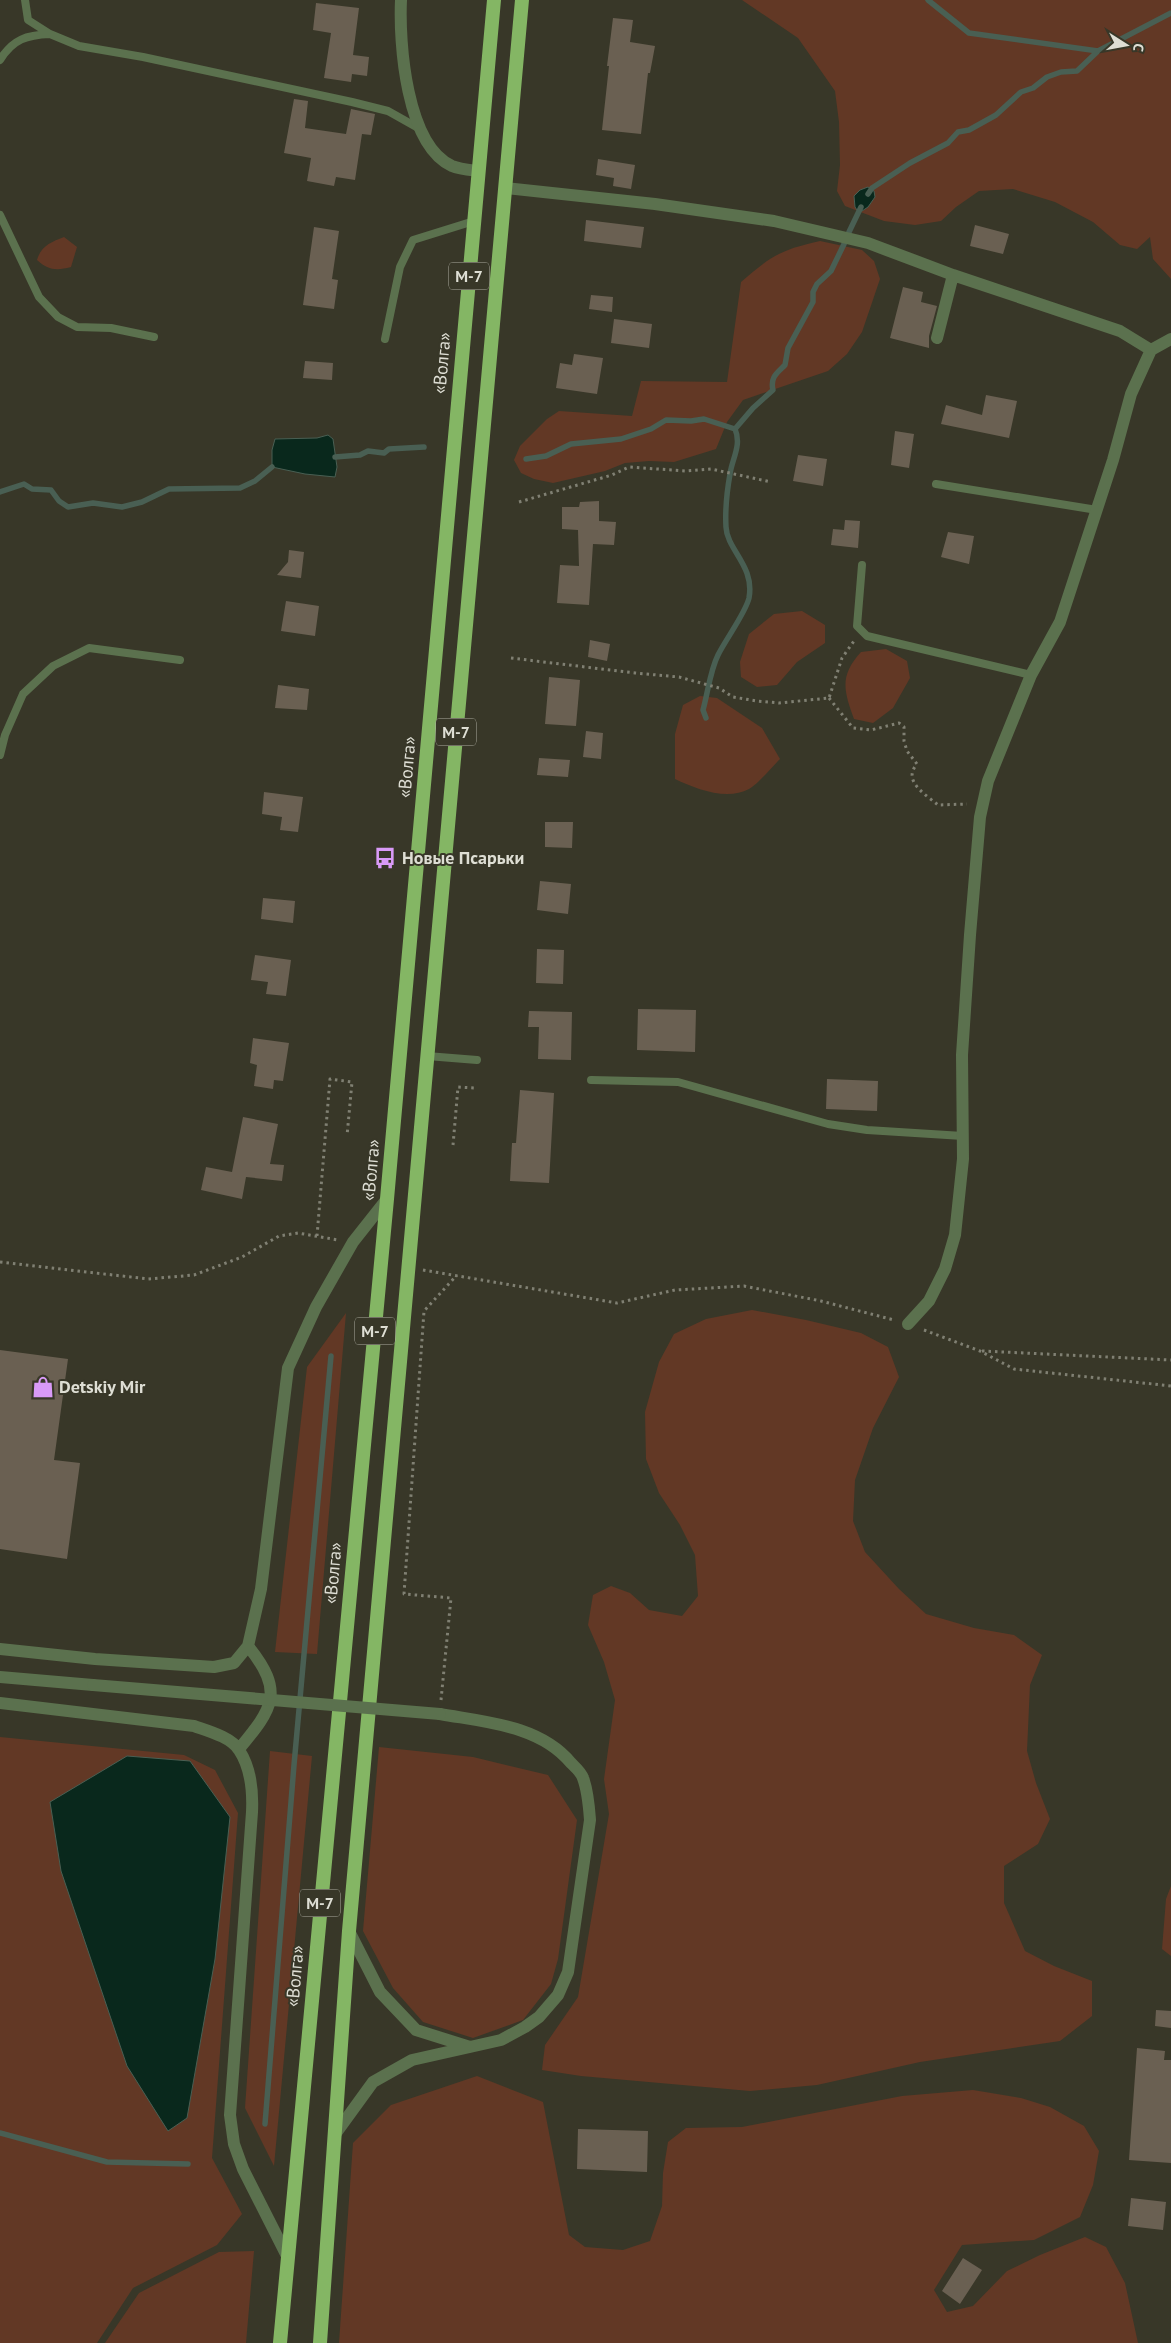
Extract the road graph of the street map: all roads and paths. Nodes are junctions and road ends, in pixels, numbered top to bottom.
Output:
1 (24, 0) edge
2 (400, 0) edge
3 (494, 0) edge
4 (522, 0) edge
5 (50, 34) junction
6 (0, 60) edge
7 (421, 130) junction
8 (478, 171) junction
9 (505, 188) junction
10 (0, 216) edge
11 (474, 221) junction
12 (953, 275) junction
13 (154, 337) dead end
14 (937, 338) dead end
15 (385, 339) dead end
16 (1171, 339) edge
17 (1151, 350) junction
18 (771, 482) dead end
19 (936, 484) dead end
20 (519, 502) dead end
21 (1097, 510) junction
22 (862, 566) dead end
23 (863, 633) junction
24 (511, 658) dead end
25 (180, 660) dead end
26 (1031, 675) junction
27 (829, 698) junction
28 (0, 755) edge
29 (983, 803) junction
30 (427, 1056) junction
31 (477, 1060) dead end
32 (591, 1080) dead end
33 (474, 1088) dead end
34 (347, 1136) dead end
35 (963, 1136) junction
36 (453, 1145) dead end
37 (387, 1199) junction
38 (317, 1236) junction
39 (354, 1242) junction
40 (0, 1262) edge
41 (408, 1268) junction
42 (457, 1275) junction
43 (908, 1324) junction
44 (980, 1351) junction
45 (1171, 1360) edge
46 (1171, 1386) edge
47 (248, 1646) junction
48 (0, 1649) edge
49 (0, 1677) edge
50 (0, 1703) edge
51 (440, 1710) junction
52 (238, 1749) junction
53 (349, 1931) junction
54 (473, 2048) junction
55 (336, 2133) junction
56 (287, 2256) junction
57 (280, 2343) edge
58 (320, 2343) edge

1 - 5 lane
2 - 7 street
3 - 8 highway, «Волга» / М-7
4 - 9 highway, М-7
5 - 6 lane
5 - 7 lane
7 - 8 street
8 - 11 highway, «Волга» / М-7
9 - 12 street
9 - 30 highway, М-7
10 - 13 lane
11 - 15 lane
11 - 37 highway, «Волга» / М-7
12 - 14 street
12 - 17 street
16 - 17 street
17 - 21 street
18 - 20 path
19 - 21 lane
21 - 26 street
22 - 23 lane
23 - 26 lane
23 - 27 path
24 - 27 path
25 - 28 lane
26 - 29 street
27 - 29 path
29 - 35 street
30 - 31 lane
30 - 41 highway, М-7
32 - 35 lane
33 - 36 path
34 - 38 path
35 - 43 street
37 - 39 street
37 - 56 highway, «Волга» / М-7
38 - 39 path
38 - 40 path
39 - 47 street
41 - 42 path
41 - 53 highway, М-7
42 - 43 path
42 - 51 path
43 - 44 path
44 - 45 path
44 - 46 path
47 - 48 street
47 - 52 street
49 - 51 street, bridge
50 - 52 street
51 - 54 street
52 - 56 street
53 - 54 street
53 - 55 highway, М-7
54 - 55 street
55 - 58 highway, М-7
56 - 57 highway, «Волга» / М-7

